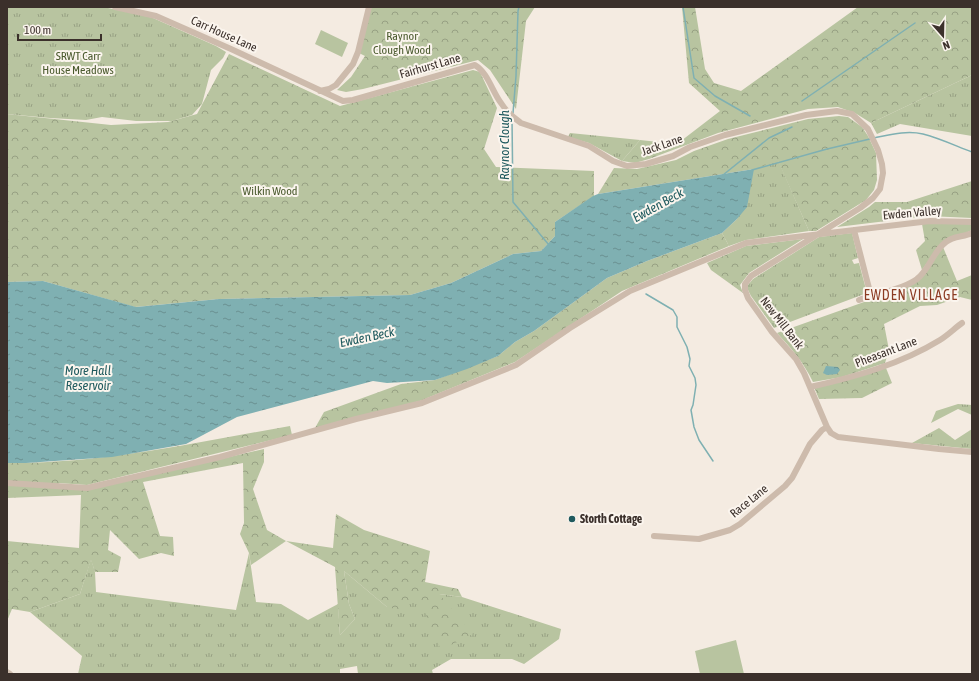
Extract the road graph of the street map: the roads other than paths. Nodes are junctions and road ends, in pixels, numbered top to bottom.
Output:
1 (115, 7) edge
2 (368, 7) edge
3 (320, 91) junction
4 (521, 123) joint
5 (868, 129) joint
6 (972, 222) edge
7 (854, 230) junction
8 (972, 233) edge
9 (818, 234) junction
10 (871, 296) junction
11 (859, 300) dead end
12 (962, 323) dead end
13 (810, 386) junction
14 (827, 427) junction
15 (972, 452) edge
16 (7, 482) edge
17 (654, 536) dead end
18 (7, 672) edge
19 (10, 674) edge

1 - 3 street, Carr House Lane
2 - 3 street
3 - 4 street, Fairhurst Lane
4 - 5 street, Jack Lane
5 - 9 street, New Mill Bank
6 - 7 street, Ewden Valley
7 - 9 street, Ewden Valley
7 - 10 street
8 - 10 street
9 - 13 street, New Mill Bank
9 - 16 street, Ewden Valley
10 - 11 street
12 - 13 street, Pheasant Lane
13 - 14 street, New Mill Bank
14 - 15 street
14 - 17 street, Race Lane
18 - 19 street

